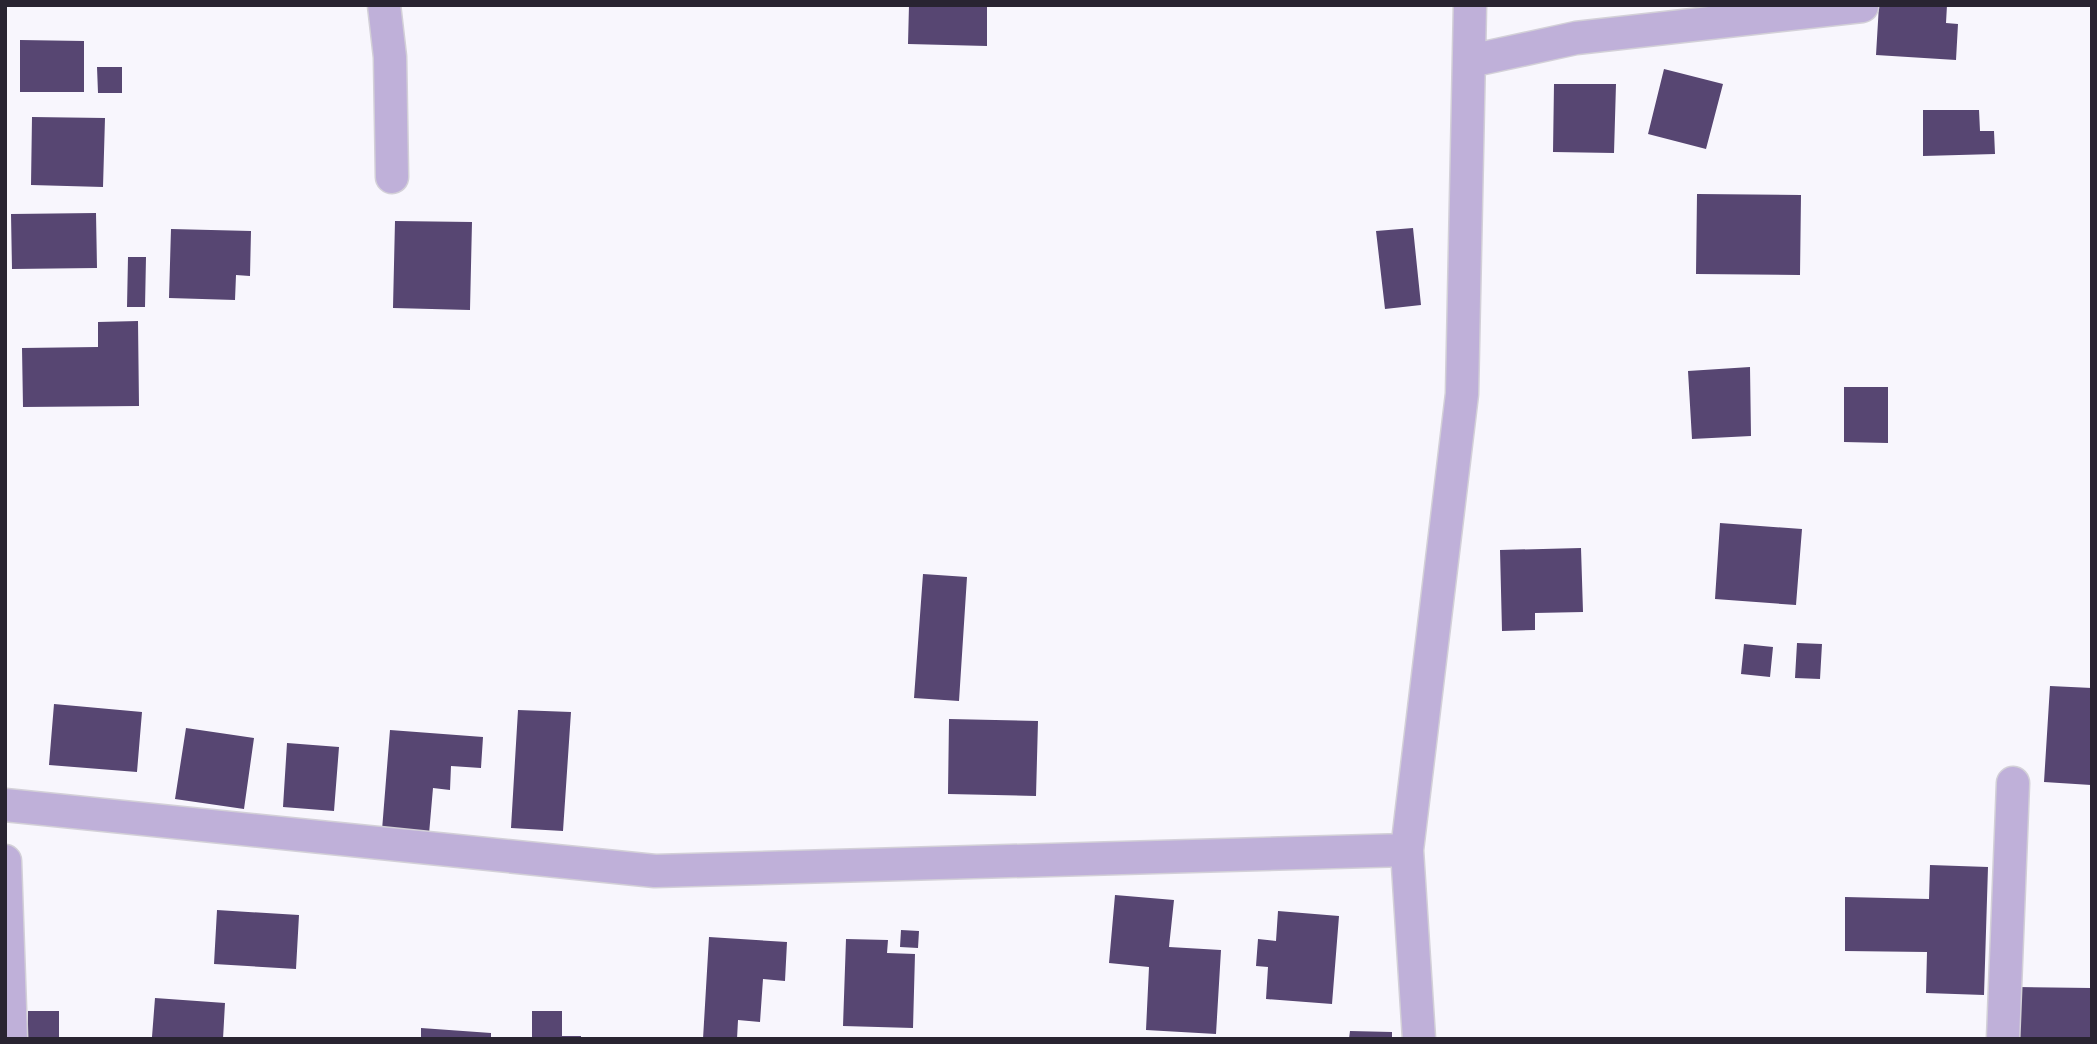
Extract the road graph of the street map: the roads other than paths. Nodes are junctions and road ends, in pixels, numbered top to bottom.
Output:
1 (384, 5) edge
2 (1470, 5) edge
3 (1862, 6) edge
4 (1470, 61) junction
5 (392, 177) dead end
6 (2013, 783) dead end
7 (5, 805) edge
8 (1407, 850) junction
9 (5, 861) edge
10 (11, 1039) edge
11 (1419, 1039) edge
12 (2003, 1039) edge

1 - 5 street
2 - 4 street
3 - 4 street
4 - 8 street
6 - 12 street
7 - 8 street
8 - 11 street
9 - 10 street

